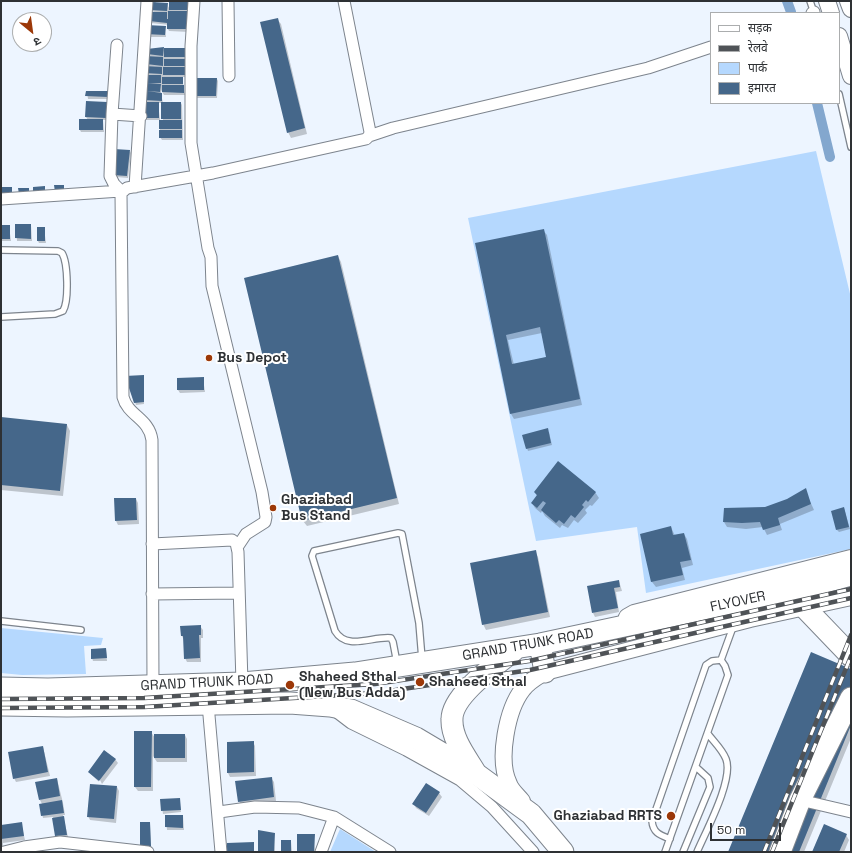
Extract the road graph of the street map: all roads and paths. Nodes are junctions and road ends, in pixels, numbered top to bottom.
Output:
1 (147, 1) edge
2 (194, 1) edge
3 (228, 1) edge
4 (344, 1) edge
5 (810, 1) edge
6 (826, 1) edge
7 (848, 1) edge
8 (851, 9) edge
9 (813, 12) edge
10 (831, 12) edge
11 (840, 39) edge
12 (117, 45) dead end
13 (710, 47) edge
14 (230, 76) dead end
15 (851, 76) edge
16 (840, 98) edge
17 (112, 114) junction
18 (141, 116) junction
19 (369, 136) junction
20 (851, 147) edge
21 (195, 176) junction
22 (136, 187) junction
23 (121, 190) junction
24 (1, 199) edge
25 (1, 250) edge
26 (1, 317) edge
27 (152, 544) junction
28 (238, 546) junction
29 (851, 558) edge
30 (851, 575) edge
31 (239, 593) junction
32 (152, 594) junction
33 (851, 597) edge
34 (804, 607) junction
35 (1, 621) edge
36 (735, 623) junction
37 (629, 626) junction
38 (81, 630) dead end
39 (540, 644) junction
40 (518, 647) junction
41 (851, 656) edge
42 (721, 660) junction
43 (423, 664) junction
44 (398, 667) junction
45 (545, 672) junction
46 (242, 683) junction
47 (153, 686) junction
48 (2, 697) edge
49 (851, 698) edge
50 (208, 704) junction
51 (330, 706) junction
52 (708, 734) junction
53 (696, 767) junction
54 (475, 773) junction
55 (800, 800) junction
56 (219, 812) junction
57 (851, 812) edge
58 (531, 814) junction
59 (334, 817) junction
60 (670, 839) junction
61 (4, 852) edge
62 (148, 852) edge
63 (222, 852) edge
64 (321, 852) edge
65 (390, 852) edge
66 (533, 852) edge
67 (563, 852) edge
68 (665, 852) edge
69 (683, 852) edge
70 (697, 852) edge
71 (780, 852) edge

1 - 18 street
2 - 21 street
3 - 14 street
4 - 19 street
5 - 9 lane
6 - 10 main road
7 - 8 main road
11 - 15 main road
12 - 17 street
13 - 19 street
16 - 20 lane
17 - 18 street
17 - 23 street
18 - 22 street
19 - 21 street
21 - 22 street
21 - 28 street
22 - 23 street
23 - 24 street
23 - 27 street
25 - 26 lane
27 - 28 street
27 - 32 street
28 - 31 street
29 - 37 main road
30 - 37 highway, FLYOVER
31 - 32 street
31 - 46 street
32 - 47 street
33 - 34 main road
34 - 36 main road
34 - 41 highway
35 - 38 lane
36 - 42 lane
36 - 45 main road
37 - 39 highway, GRAND TRUNK ROAD
39 - 40 highway, GRAND TRUNK ROAD
39 - 45 highway
40 - 43 highway, GRAND TRUNK ROAD
40 - 54 highway
42 - 52 lane
42 - 60 lane
43 - 44 highway, GRAND TRUNK ROAD
43 - 44 lane
44 - 46 highway, GRAND TRUNK ROAD
45 - 58 main road
46 - 47 highway, GRAND TRUNK ROAD
47 - 48 highway, GRAND TRUNK ROAD
48 - 50 highway, GRAND TRUNK ROAD
49 - 55 highway
50 - 51 highway, GRAND TRUNK ROAD
50 - 56 street
51 - 54 highway, GRAND TRUNK ROAD
51 - 66 street
52 - 53 lane
52 - 70 lane
53 - 60 lane
53 - 69 lane
54 - 58 highway, GRAND TRUNK ROAD
55 - 57 street
55 - 71 highway
56 - 59 street
56 - 63 street
58 - 67 highway, GRAND TRUNK ROAD
59 - 64 street
59 - 65 street
60 - 68 lane
61 - 62 street

